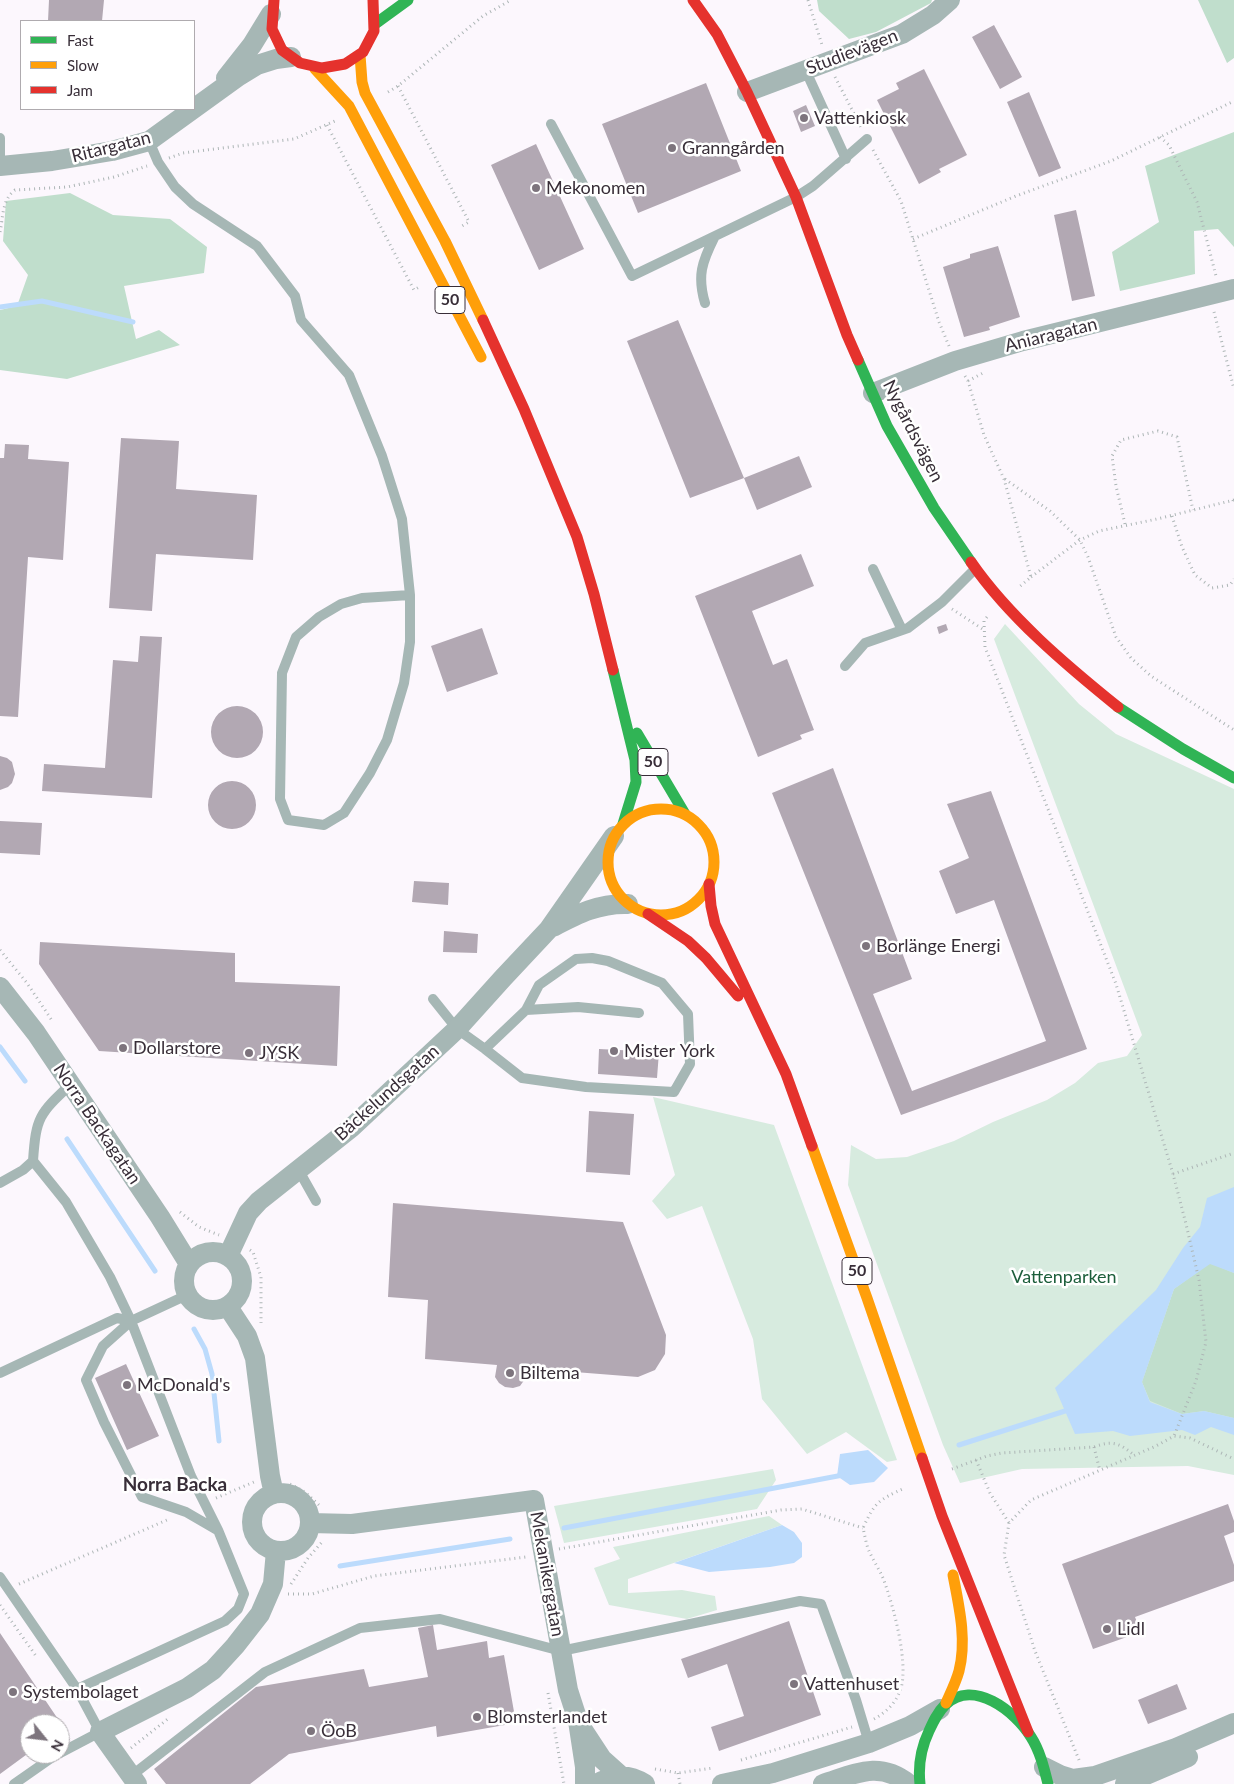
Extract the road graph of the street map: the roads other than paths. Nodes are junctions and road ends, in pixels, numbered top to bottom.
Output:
1 (373, 0) edge
2 (408, 0) edge
3 (693, 0) edge
4 (950, 0) edge
5 (273, 7) edge
6 (375, 24) junction
7 (360, 55) junction
8 (291, 57) junction
9 (315, 68) junction
10 (805, 69) junction
11 (747, 92) junction
12 (210, 97) junction
13 (195, 108) edge
14 (192, 110) edge
15 (551, 124) dead end
16 (0, 138) edge
17 (867, 139) dead end
18 (149, 141) junction
19 (846, 159) junction
20 (0, 167) edge
21 (796, 197) junction
22 (714, 238) junction
23 (1223, 296) edge
24 (706, 303) dead end
25 (487, 367) dead end
26 (872, 393) junction
27 (519, 427) dead end
28 (577, 537) junction
29 (976, 568) junction
30 (872, 569) dead end
31 (410, 595) junction
32 (902, 630) junction
33 (846, 666) dead end
34 (623, 707) junction
35 (1234, 778) edge
36 (686, 814) junction
37 (618, 830) junction
38 (709, 884) junction
39 (628, 904) junction
40 (648, 914) junction
41 (549, 929) junction
42 (0, 987) edge
43 (434, 999) dead end
44 (526, 1010) junction
45 (639, 1013) dead end
46 (764, 1028) junction
47 (457, 1029) junction
48 (485, 1049) junction
49 (71, 1084) junction
50 (33, 1160) junction
51 (298, 1169) junction
52 (0, 1183) edge
53 (316, 1201) dead end
54 (228, 1256) junction
55 (189, 1264) junction
56 (187, 1295) junction
57 (228, 1306) junction
58 (131, 1320) junction
59 (0, 1373) edge
60 (272, 1485) junction
61 (942, 1516) junction
62 (310, 1523) junction
63 (218, 1530) junction
64 (276, 1551) junction
65 (0, 1577) edge
66 (561, 1651) junction
67 (77, 1689) junction
68 (943, 1706) junction
69 (578, 1721) junction
70 (1234, 1723) edge
71 (100, 1732) junction
72 (1028, 1732) junction
73 (866, 1734) junction
74 (1234, 1736) edge
75 (70, 1747) edge
76 (43, 1764) edge
77 (721, 1775) edge
78 (1046, 1775) edge
79 (621, 1776) junction
80 (647, 1776) edge
81 (134, 1780) edge
82 (588, 1781) edge
83 (14, 1784) edge
84 (823, 1784) edge
85 (909, 1784) edge
86 (920, 1784) edge
87 (1125, 1784) edge

1 - 6 main road
2 - 6 main road
3 - 11 main road, Nygårdsvägen
4 - 10 street, Studievägen
5 - 8 main road
5 - 12 street, Ritargatan
6 - 7 main road
7 - 9 main road
7 - 28 main road, 50
8 - 9 main road
8 - 12 street, Ritargatan
9 - 25 main road, 50
10 - 11 street, Studievägen
10 - 19 lane
11 - 21 main road, Nygårdsvägen
12 - 13 street, Ritargatan
14 - 18 street, Ritargatan
15 - 22 lane
16 - 20 lane
17 - 19 lane
18 - 20 street, Ritargatan
18 - 31 lane
19 - 21 lane
21 - 22 lane
21 - 26 main road, Nygårdsvägen
22 - 24 lane
23 - 26 street, Aniaragatan
26 - 29 main road, Nygårdsvägen
27 - 28 main road, 50
28 - 34 main road, 50
29 - 32 lane
29 - 35 main road, Nygårdsvägen
30 - 32 lane
31 - 31 lane
32 - 33 lane
34 - 36 main road, 50
34 - 37 main road, 50
36 - 37 main road
36 - 38 main road
37 - 39 main road
37 - 41 street, Bäckelundsgatan
38 - 40 main road
38 - 46 main road, 50
39 - 40 main road
39 - 41 street, Bäckelundsgatan
40 - 46 main road, 50
41 - 47 street, Bäckelundsgatan
42 - 49 street, Norra Backagatan
43 - 47 lane
44 - 45 lane
44 - 48 lane
44 - 48 lane
46 - 61 main road, 50
47 - 48 lane
47 - 51 street, Bäckelundsgatan
49 - 50 lane
49 - 55 street, Norra Backagatan
50 - 52 lane
50 - 58 lane
51 - 53 lane
51 - 54 street, Bäckelundsgatan
54 - 55 street
54 - 57 street
55 - 56 street
56 - 57 street
56 - 58 lane
57 - 60 street
58 - 59 lane
58 - 63 lane
58 - 63 lane
60 - 62 street
60 - 64 street
61 - 68 main road, 50
61 - 72 main road, 50
62 - 64 street
62 - 66 street, Mekanikergatan
63 - 67 lane
64 - 71 street
65 - 67 lane
66 - 69 street, Mekanikergatan
66 - 73 lane
66 - 81 lane
67 - 71 lane
68 - 72 main road
68 - 73 street
68 - 86 main road
69 - 79 street, Mekanikergatan
69 - 82 street, Mekanikergatan
70 - 78 street
71 - 75 lane
71 - 81 street
72 - 78 main road
73 - 77 street
74 - 87 street
76 - 83 lane
79 - 80 street
79 - 82 street
84 - 85 street

